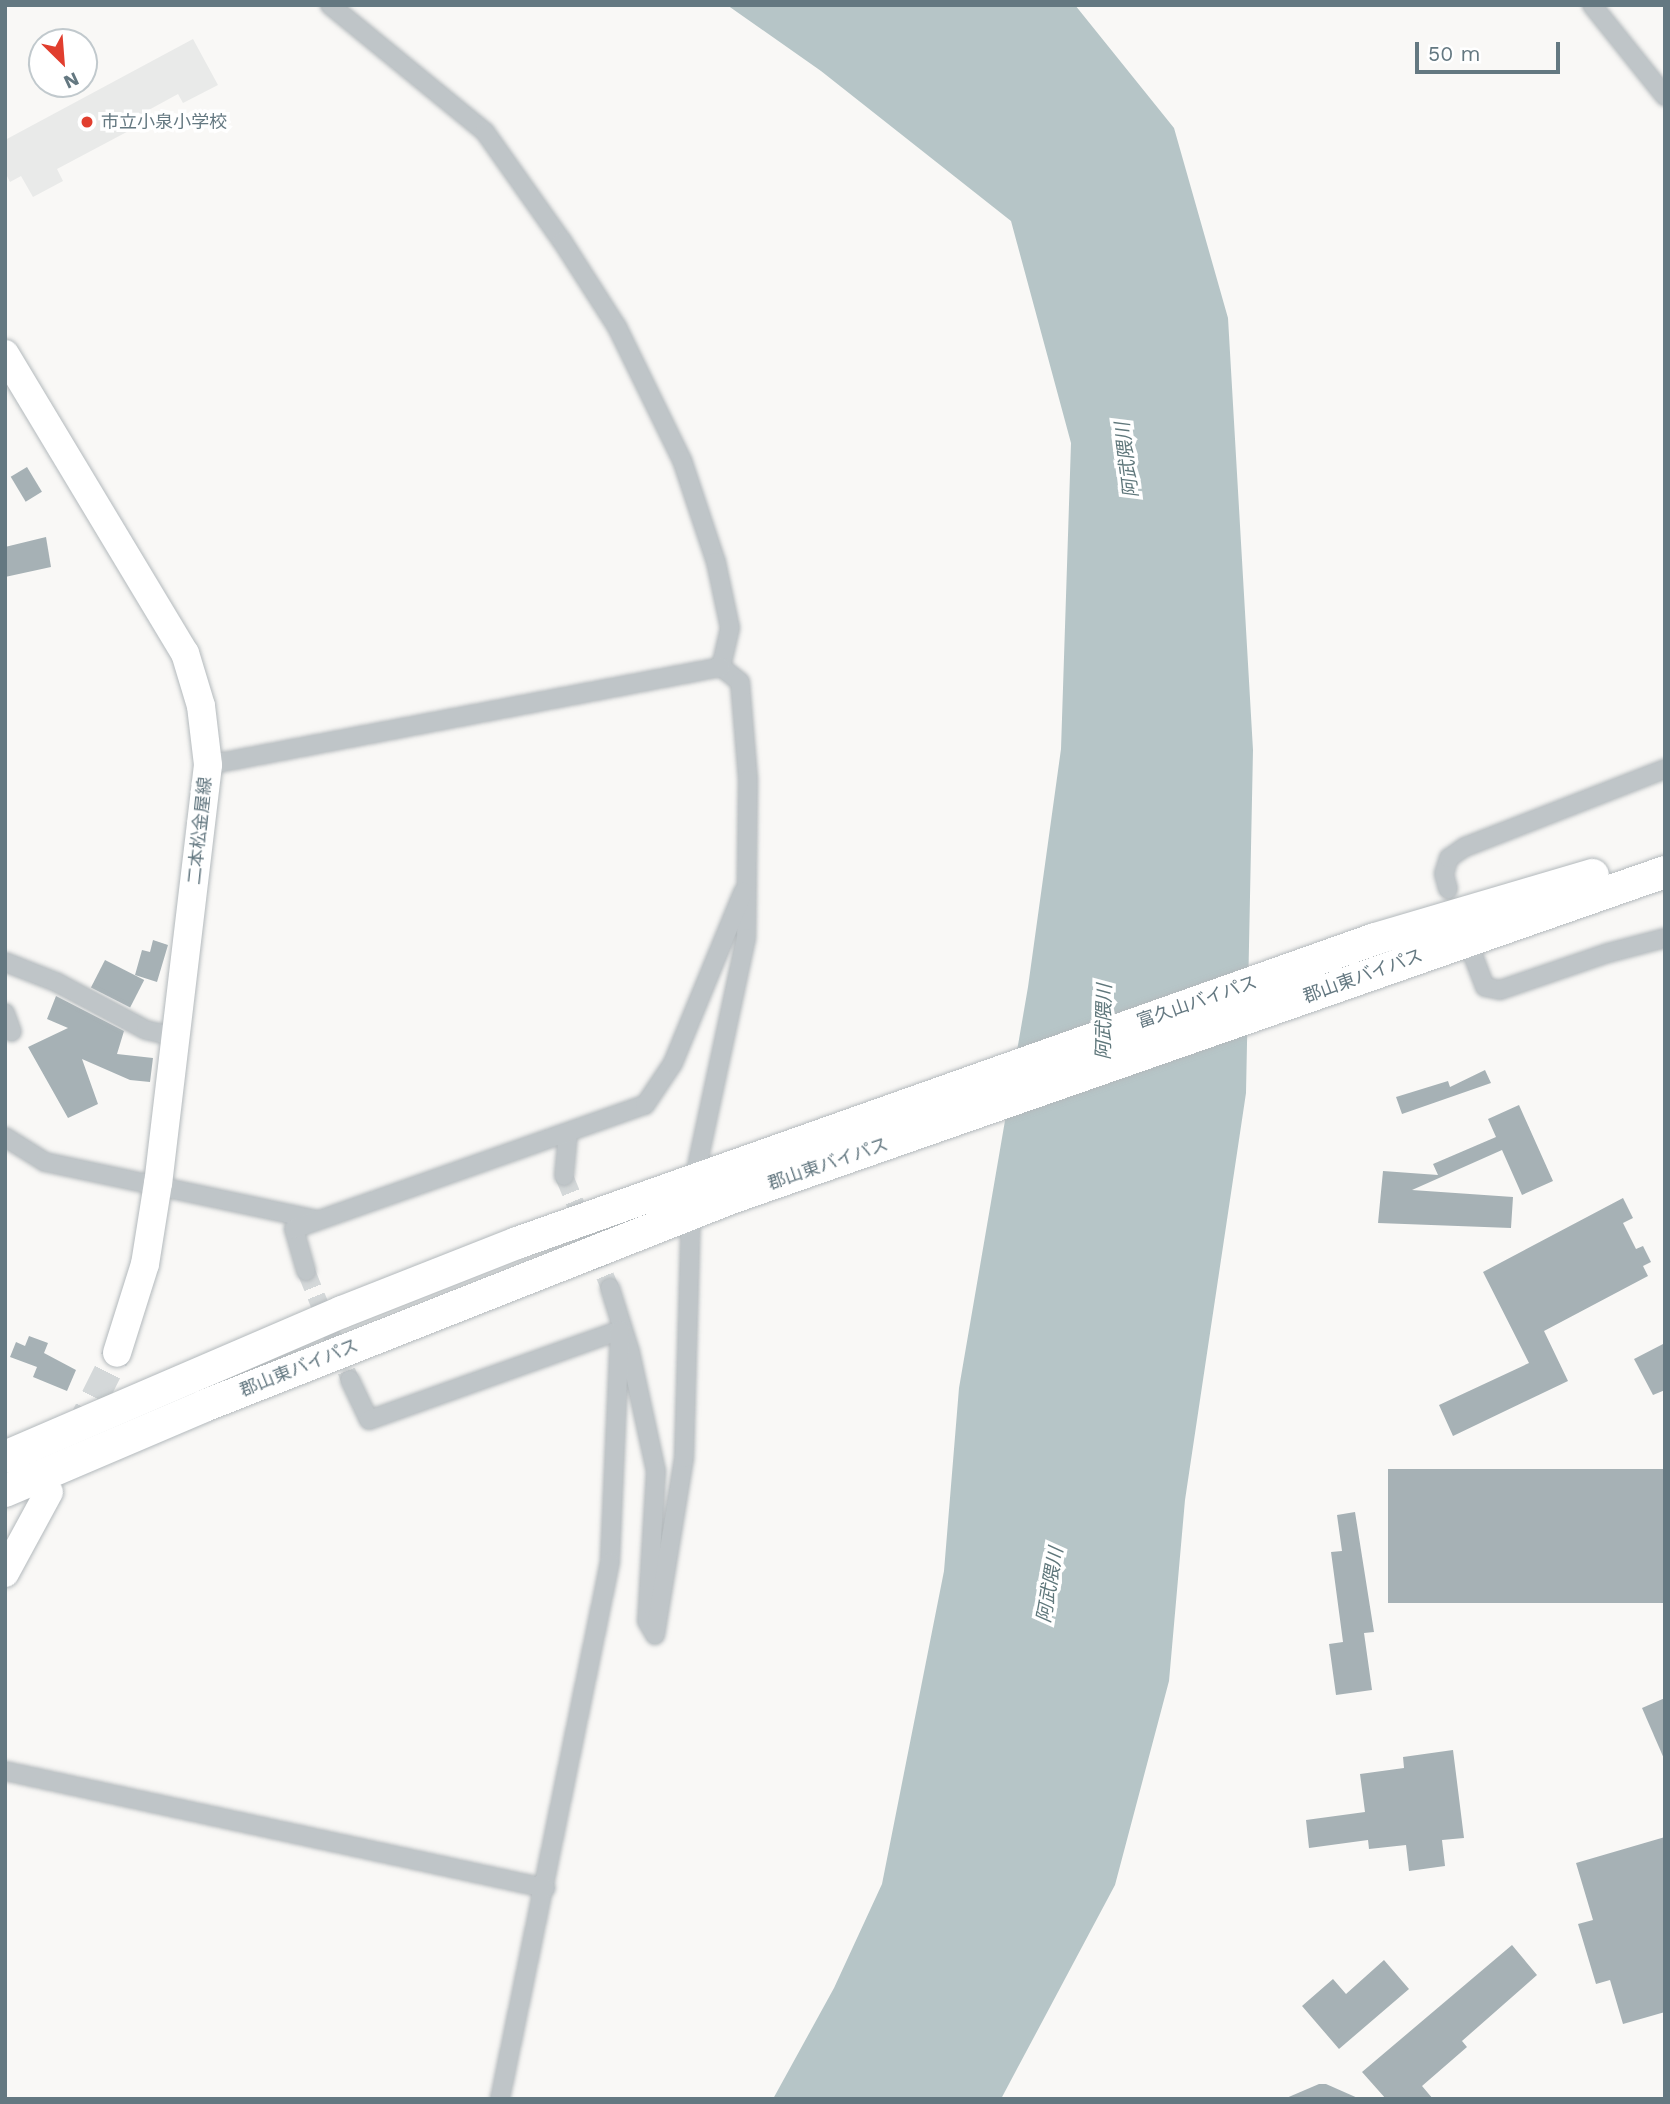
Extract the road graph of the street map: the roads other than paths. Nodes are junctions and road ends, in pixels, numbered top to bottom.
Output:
1 (330, 5) edge
2 (1592, 5) edge
3 (1665, 96) edge
4 (9, 368) edge
5 (721, 667) junction
6 (208, 765) junction
7 (1665, 769) edge
8 (1665, 855) edge
9 (1665, 872) edge
10 (747, 881) junction
11 (1448, 889) dead end
12 (1665, 938) edge
13 (1474, 958) dead end
14 (7, 968) edge
15 (5, 1013) edge
16 (12, 1032) dead end
17 (176, 1037) junction
18 (568, 1134) junction
19 (5, 1137) edge
20 (564, 1177) tunnel mouth
21 (694, 1180) junction
22 (158, 1183) junction
23 (691, 1213) junction
24 (323, 1220) junction
25 (306, 1271) tunnel mouth
26 (610, 1288) tunnel mouth
27 (620, 1330) junction
28 (117, 1353) tunnel mouth
29 (350, 1380) tunnel mouth
30 (5, 1457) edge
31 (5, 1491) edge
32 (49, 1492) dead end
33 (5, 1573) edge
34 (5, 1771) edge
35 (545, 1888) junction
36 (500, 2099) edge

1 - 5 street
2 - 3 street
4 - 6 main road, 二本松金屋線
5 - 6 street
5 - 10 street
6 - 17 main road, 二本松金屋線
7 - 11 street
8 - 21 highway, 富久山バイパス
9 - 23 highway, 郡山東バイパス
10 - 18 street
10 - 21 street
12 - 13 street
14 - 17 street
15 - 16 street
17 - 22 main road, 二本松金屋線
18 - 20 street
18 - 24 street
19 - 22 street
21 - 30 highway, 郡山東バイパス
22 - 24 street
22 - 28 main road, 二本松金屋線
23 - 27 street
23 - 31 highway, 郡山東バイパス
24 - 25 street
26 - 27 street
27 - 29 street
27 - 35 street
32 - 33 main road
34 - 35 street
35 - 36 street

